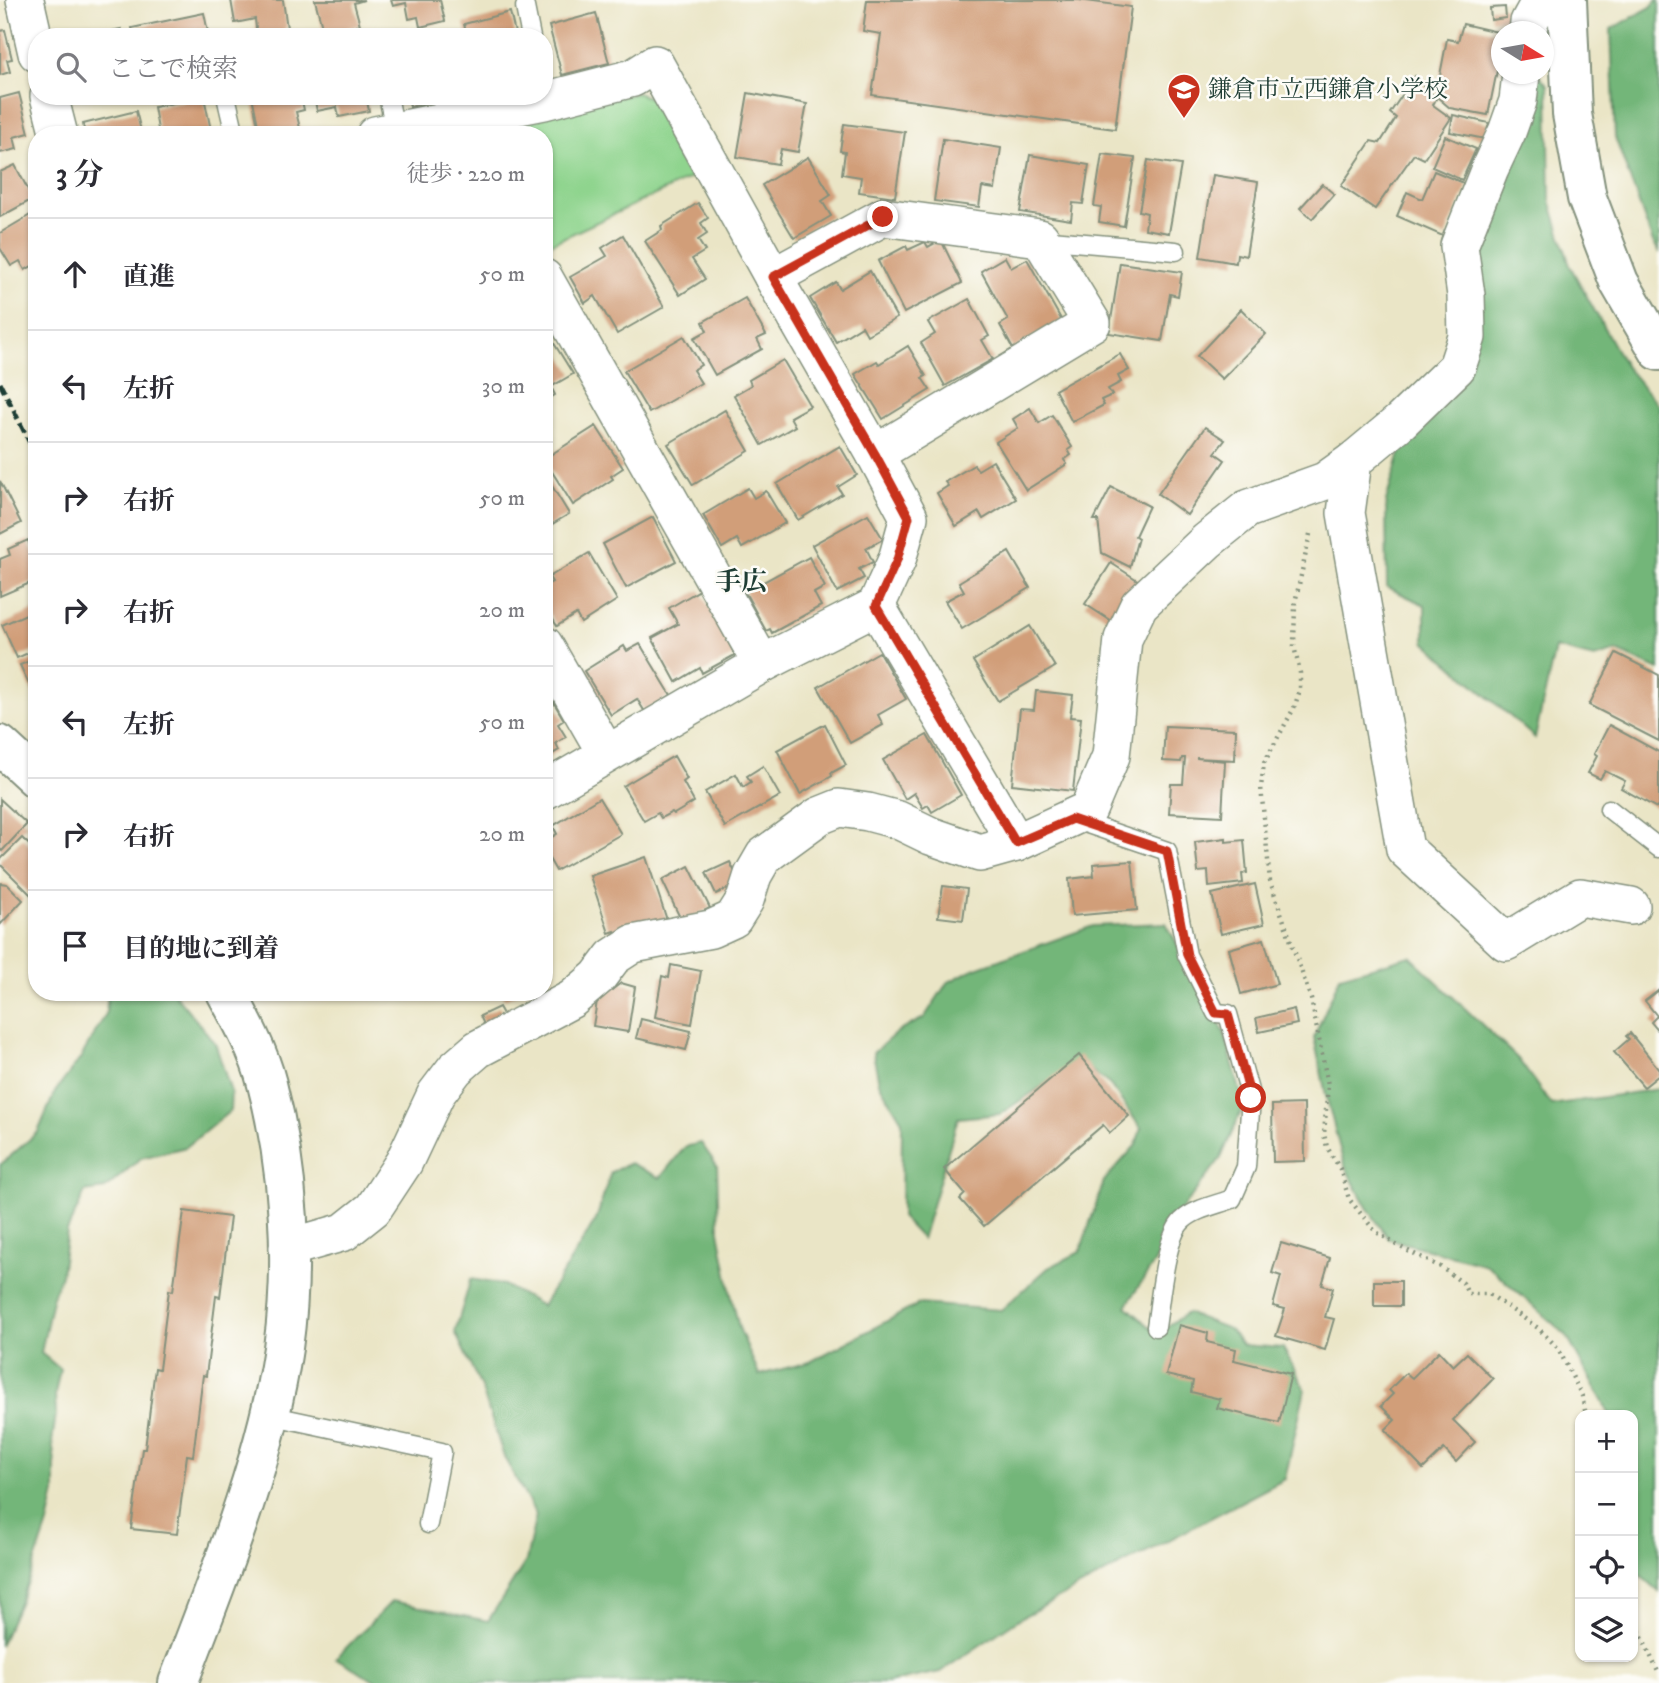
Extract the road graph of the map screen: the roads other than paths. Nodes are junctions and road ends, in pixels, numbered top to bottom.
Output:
1 (25, 0) edge
2 (1541, 0) edge
3 (1567, 0) edge
4 (526, 6) dead end
5 (1530, 21) edge
6 (31, 28) edge
7 (530, 28) edge
8 (1520, 84) edge
9 (553, 96) edge
10 (52, 105) edge
11 (228, 105) edge
12 (523, 105) edge
13 (386, 120) edge
14 (57, 126) edge
15 (233, 126) edge
16 (449, 126) edge
17 (463, 126) edge
18 (1040, 239) junction
19 (1176, 251) dead end
20 (773, 277) junction
21 (553, 294) edge
22 (1659, 351) edge
23 (875, 454) junction
24 (1339, 471) junction
25 (876, 606) junction
26 (553, 661) edge
27 (762, 664) junction
28 (0, 745) edge
29 (606, 753) junction
30 (28, 771) edge
31 (553, 785) edge
32 (1609, 808) dead end
33 (1072, 819) junction
34 (1016, 843) junction
35 (1659, 848) edge
36 (1631, 906) dead end
37 (231, 1001) edge
38 (288, 1248) junction
39 (1156, 1327) dead end
40 (269, 1415) junction
41 (428, 1524) dead end
42 (177, 1683) edge

1 - 6 street
2 - 5 street
3 - 22 street
4 - 7 lane
8 - 24 street
9 - 20 street
10 - 14 street
11 - 15 lane
12 - 17 street
13 - 16 street
18 - 19 lane
18 - 20 street
18 - 23 street
20 - 23 street
21 - 27 street
23 - 25 street
24 - 33 street
24 - 36 street
25 - 27 street
25 - 34 street
26 - 29 street
27 - 29 street
28 - 30 street
29 - 31 street
32 - 35 lane
33 - 34 street
33 - 39 lane
34 - 38 street
37 - 38 street
38 - 40 street
40 - 41 lane
40 - 42 street

